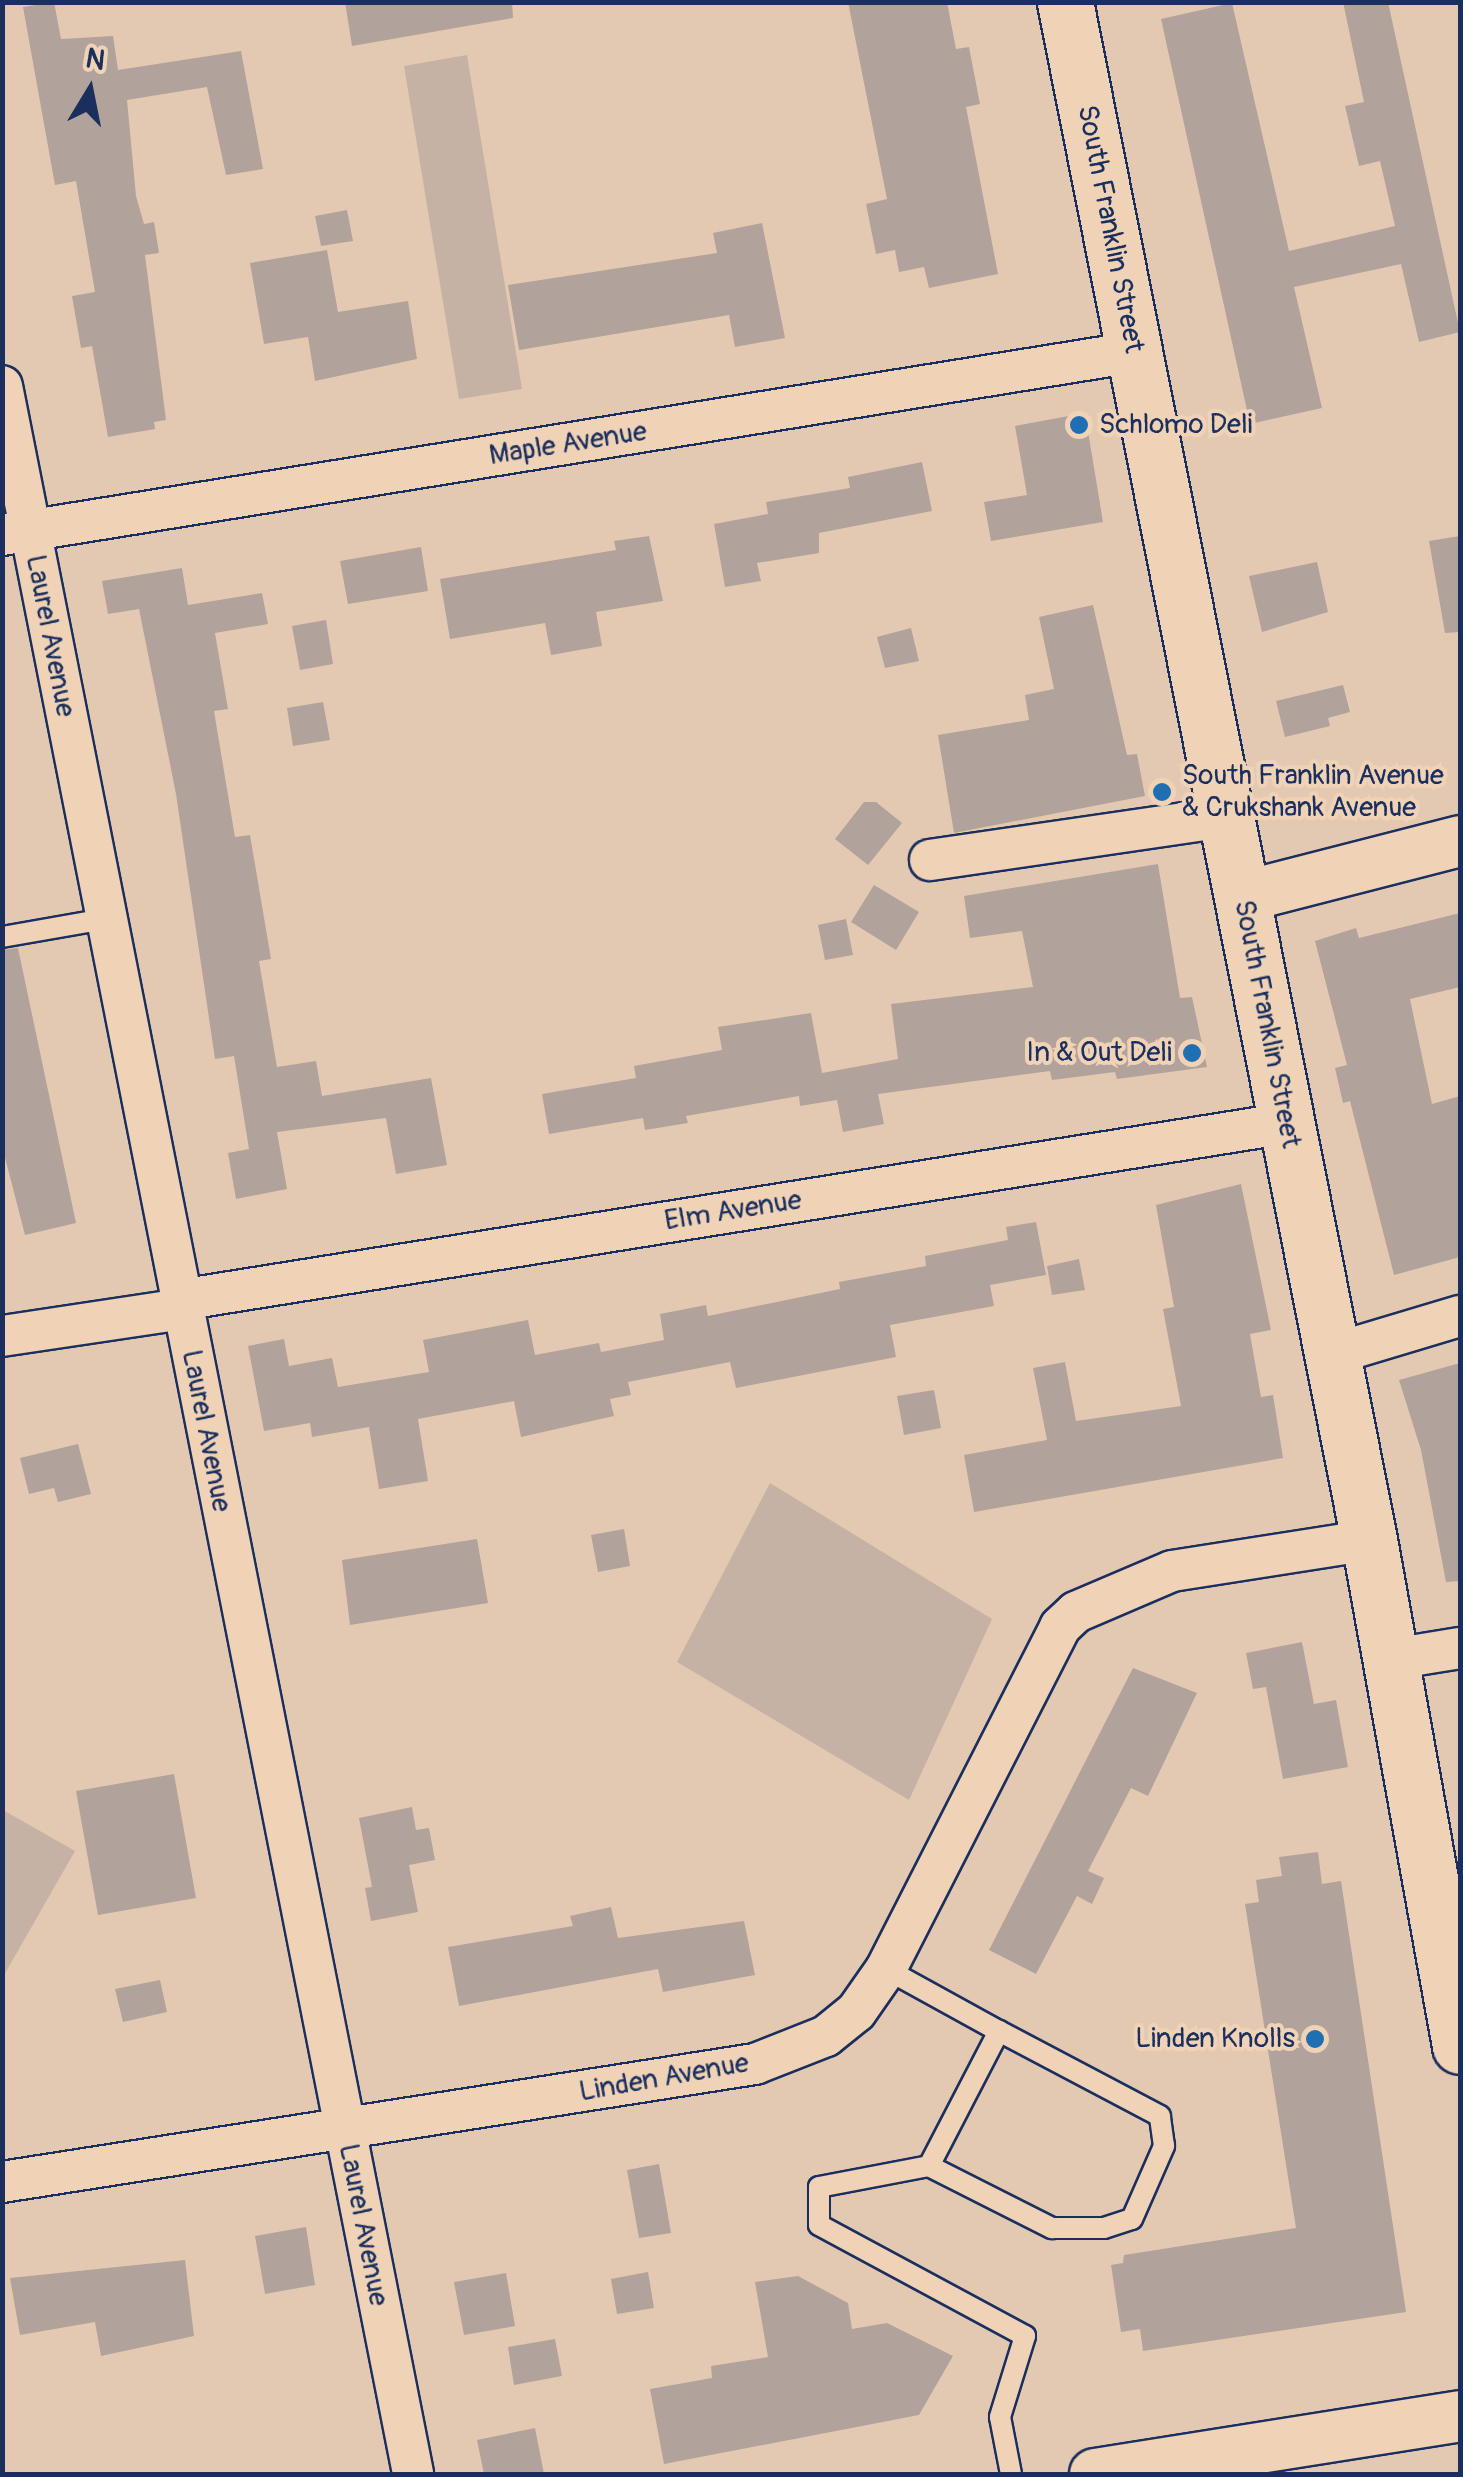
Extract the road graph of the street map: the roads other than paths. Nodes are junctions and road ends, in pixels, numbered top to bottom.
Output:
1 (1065, 2) edge
2 (1134, 352) junction
3 (2, 386) edge
4 (16, 533) edge
5 (1226, 817) junction
6 (1460, 841) edge
7 (930, 860) dead end
8 (1242, 897) junction
9 (105, 919) junction
10 (2, 937) edge
11 (1287, 1124) junction
12 (181, 1304) junction
13 (1460, 1316) edge
14 (2, 1336) edge
15 (1333, 1354) junction
16 (1369, 1540) junction
17 (1460, 1648) edge
18 (1392, 1659) junction
19 (886, 1969) junction
20 (998, 2031) junction
21 (1460, 2046) edge
22 (344, 2128) junction
23 (929, 2166) junction
24 (2, 2182) edge
25 (1460, 2416) edge
26 (413, 2474) edge
27 (1011, 2474) edge
28 (1095, 2474) edge

1 - 2 main road, South Franklin Street
2 - 4 street, Maple Avenue
2 - 5 main road, South Franklin Street
3 - 4 street, Laurel Avenue
4 - 9 street, Laurel Avenue
5 - 7 street
5 - 8 main road, South Franklin Street
6 - 8 street
8 - 11 main road, South Franklin Street
9 - 10 lane
9 - 12 street, Laurel Avenue
11 - 12 street, Elm Avenue
11 - 15 main road, South Franklin Street
12 - 14 street, Elm Avenue
12 - 22 street, Laurel Avenue
13 - 15 street
15 - 16 main road, South Franklin Street
16 - 18 main road, South Franklin Street
16 - 19 street, Linden Avenue
17 - 18 street
18 - 21 main road, South Franklin Street
19 - 20 lane
19 - 22 street, Linden Avenue
20 - 23 lane
20 - 23 lane
22 - 24 street, Linden Avenue
22 - 26 street, Laurel Avenue
23 - 27 lane
25 - 28 street

